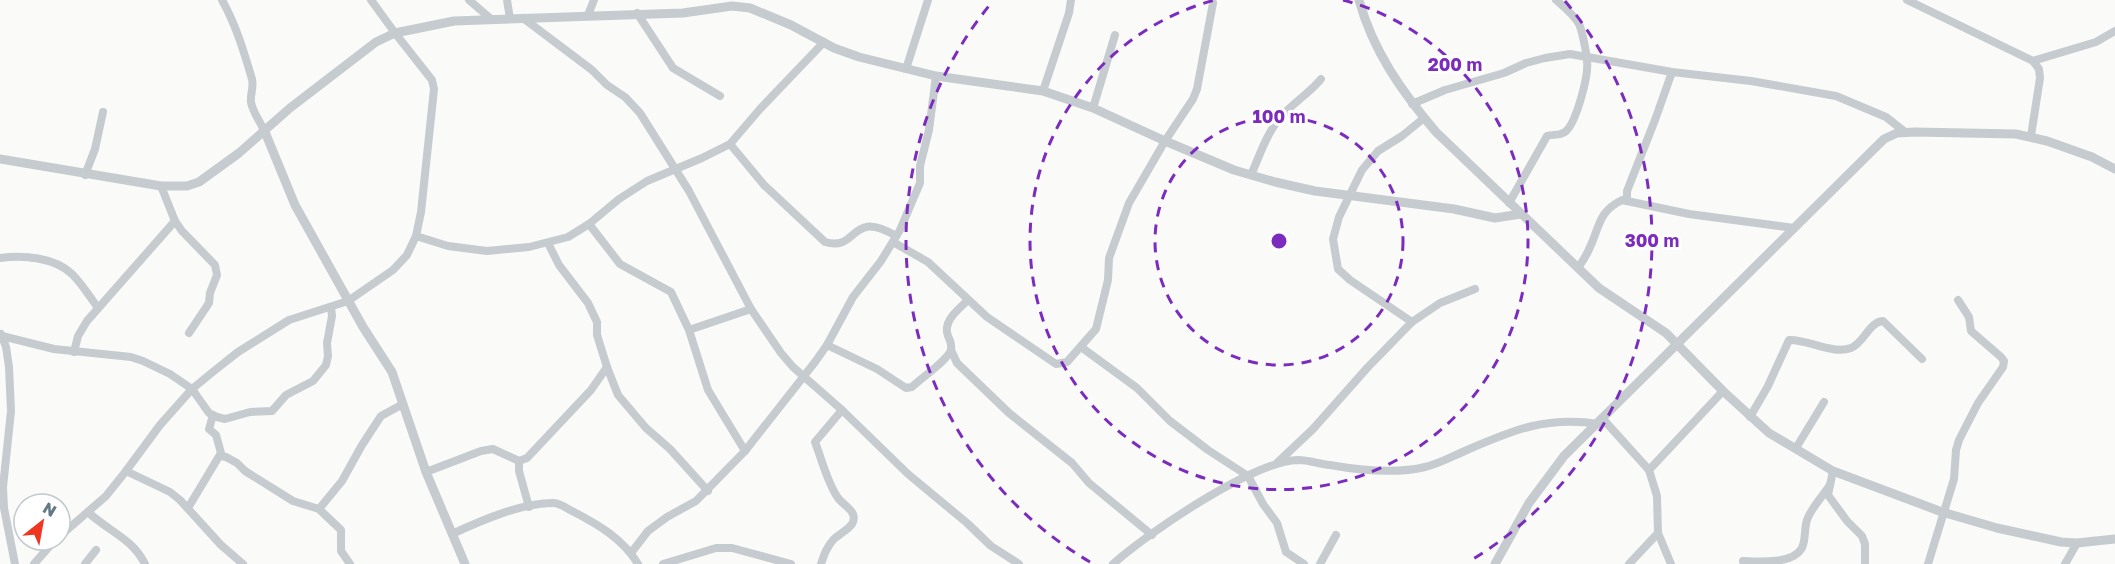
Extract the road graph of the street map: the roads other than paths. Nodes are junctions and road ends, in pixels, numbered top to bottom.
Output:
1 (222, 0) edge
2 (371, 0) edge
3 (469, 0) edge
4 (507, 0) edge
5 (594, 0) edge
6 (928, 0) edge
7 (1071, 0) edge
8 (1359, 0) edge
9 (1556, 0) edge
10 (1907, 0) edge
11 (1213, 3) dead end
12 (752, 4) edge
13 (637, 13) junction
14 (588, 15) junction
15 (510, 18) junction
16 (523, 18) junction
17 (491, 20) junction
18 (2115, 31) edge
19 (395, 33) junction
20 (1115, 35) dead end
21 (824, 42) junction
22 (1587, 57) junction
23 (2033, 62) junction
24 (906, 69) junction
25 (1672, 72) junction
26 (936, 76) junction
27 (1321, 79) dead end
28 (1043, 91) junction
29 (720, 96) dead end
30 (1413, 104) junction
31 (1092, 108) junction
32 (103, 112) dead end
33 (1424, 118) junction
34 (265, 132) junction
35 (1905, 132) junction
36 (2031, 136) junction
37 (1165, 141) junction
38 (730, 144) junction
39 (0, 159) edge
40 (676, 169) junction
41 (2115, 169) edge
42 (85, 175) junction
43 (1251, 175) junction
44 (161, 186) junction
45 (1351, 196) junction
46 (1627, 201) junction
47 (1509, 203) junction
48 (1521, 214) junction
49 (175, 221) junction
50 (589, 224) junction
51 (1794, 228) junction
52 (416, 236) junction
53 (894, 239) junction
54 (548, 243) junction
55 (0, 258) edge
56 (1578, 268) junction
57 (1475, 289) dead end
58 (968, 300) junction
59 (1958, 300) dead end
60 (348, 301) junction
61 (331, 307) junction
62 (98, 308) junction
63 (751, 309) junction
64 (1412, 322) junction
65 (689, 330) junction
66 (189, 333) dead end
67 (1, 335) edge
68 (1679, 344) junction
69 (827, 345) junction
70 (1081, 347) junction
71 (951, 350) junction
72 (74, 352) junction
73 (1922, 359) dead end
74 (607, 367) junction
75 (804, 377) junction
76 (192, 389) junction
77 (1723, 391) junction
78 (1824, 402) dead end
79 (403, 404) junction
80 (843, 410) junction
81 (213, 415) junction
82 (1750, 417) junction
83 (1601, 422) junction
84 (1796, 448) junction
85 (745, 451) junction
86 (220, 456) junction
87 (519, 461) junction
88 (1277, 463) junction
89 (1649, 470) junction
90 (126, 471) junction
91 (1833, 471) junction
92 (426, 472) junction
93 (1248, 476) junction
94 (1830, 485) junction
95 (708, 491) junction
96 (529, 507) junction
97 (188, 508) junction
98 (319, 509) junction
99 (88, 512) junction
100 (1942, 512) junction
101 (72, 526) edge
102 (1658, 533) junction
103 (452, 534) junction
104 (1152, 535) junction
105 (1336, 535) dead end
106 (2115, 539) edge
107 (2077, 543) junction
108 (96, 550) dead end
109 (44, 552) edge
110 (631, 553) junction
111 (1743, 561) dead end
112 (15, 564) edge
113 (34, 564) edge
114 (85, 564) edge
115 (144, 564) edge
116 (243, 564) edge
117 (350, 564) edge
118 (465, 564) edge
119 (638, 564) edge
120 (663, 564) edge
121 (791, 564) edge
122 (821, 564) edge
123 (1019, 564) edge
124 (1113, 564) edge
125 (1304, 564) edge
126 (1320, 564) edge
127 (1495, 564) edge
128 (1629, 564) edge
129 (1671, 564) edge
130 (1865, 564) edge
131 (1928, 564) edge
132 (2066, 564) edge

1 - 34 street
2 - 19 street
3 - 17 street
4 - 15 street
5 - 14 street
6 - 24 street
7 - 28 street
8 - 30 street
9 - 22 street
10 - 23 street
11 - 37 street
12 - 13 street
12 - 21 street
13 - 14 street
13 - 29 street
14 - 16 street
15 - 16 street
15 - 17 street
16 - 40 street
17 - 19 street
18 - 23 street
19 - 34 street
19 - 52 street
20 - 31 street
21 - 24 street
21 - 38 street
22 - 25 street
22 - 30 street
22 - 47 street
23 - 36 street
24 - 26 street
25 - 35 street
25 - 46 street
26 - 28 street
26 - 53 street
27 - 43 street
28 - 31 street
30 - 33 street
31 - 37 street
32 - 42 street
33 - 45 street
33 - 47 street
34 - 44 street
34 - 60 street
35 - 36 street
35 - 51 street
36 - 41 street
37 - 43 street
37 - 70 street
38 - 40 street
38 - 53 street
39 - 42 street
40 - 50 street
40 - 63 street
42 - 44 street
43 - 45 street
44 - 49 street
45 - 48 street
45 - 64 street
46 - 51 street
46 - 56 street
47 - 48 street
48 - 56 street
49 - 62 street
49 - 66 street
50 - 54 street
50 - 65 street
51 - 68 street
52 - 54 street
52 - 60 street
53 - 58 street
53 - 69 street
54 - 74 street
55 - 62 street
56 - 68 street
57 - 64 street
58 - 70 street
58 - 71 street
59 - 100 street
60 - 61 street
60 - 79 street
61 - 76 street
61 - 81 street
62 - 72 street
63 - 65 street
63 - 75 street
64 - 88 street
65 - 85 street
67 - 72 street
67 - 112 street
68 - 77 street
68 - 83 street
69 - 71 street
69 - 75 street
70 - 93 street
71 - 104 street
72 - 76 street
73 - 82 street
74 - 87 street
74 - 95 street
75 - 80 street
75 - 85 street
76 - 81 street
76 - 90 street
77 - 82 street
77 - 89 street
78 - 84 street
79 - 92 street
79 - 98 street
80 - 122 street
80 - 123 street
81 - 86 street
82 - 84 street
83 - 88 street
83 - 89 street
83 - 127 street
84 - 91 street
85 - 95 street
86 - 97 street
86 - 98 street
87 - 92 street
87 - 96 street
88 - 93 street
89 - 102 street
90 - 97 street
90 - 99 street
91 - 94 street
91 - 100 street
92 - 103 street
93 - 104 street
93 - 125 street
94 - 111 street
94 - 130 street
95 - 110 street
96 - 103 street
96 - 110 street
97 - 116 street
98 - 117 street
99 - 101 street
99 - 115 street
100 - 107 street
100 - 131 street
102 - 128 street
102 - 129 street
103 - 118 street
104 - 124 street
105 - 126 street
106 - 107 street
107 - 132 street
108 - 114 street
109 - 113 street
110 - 119 street
120 - 121 street

